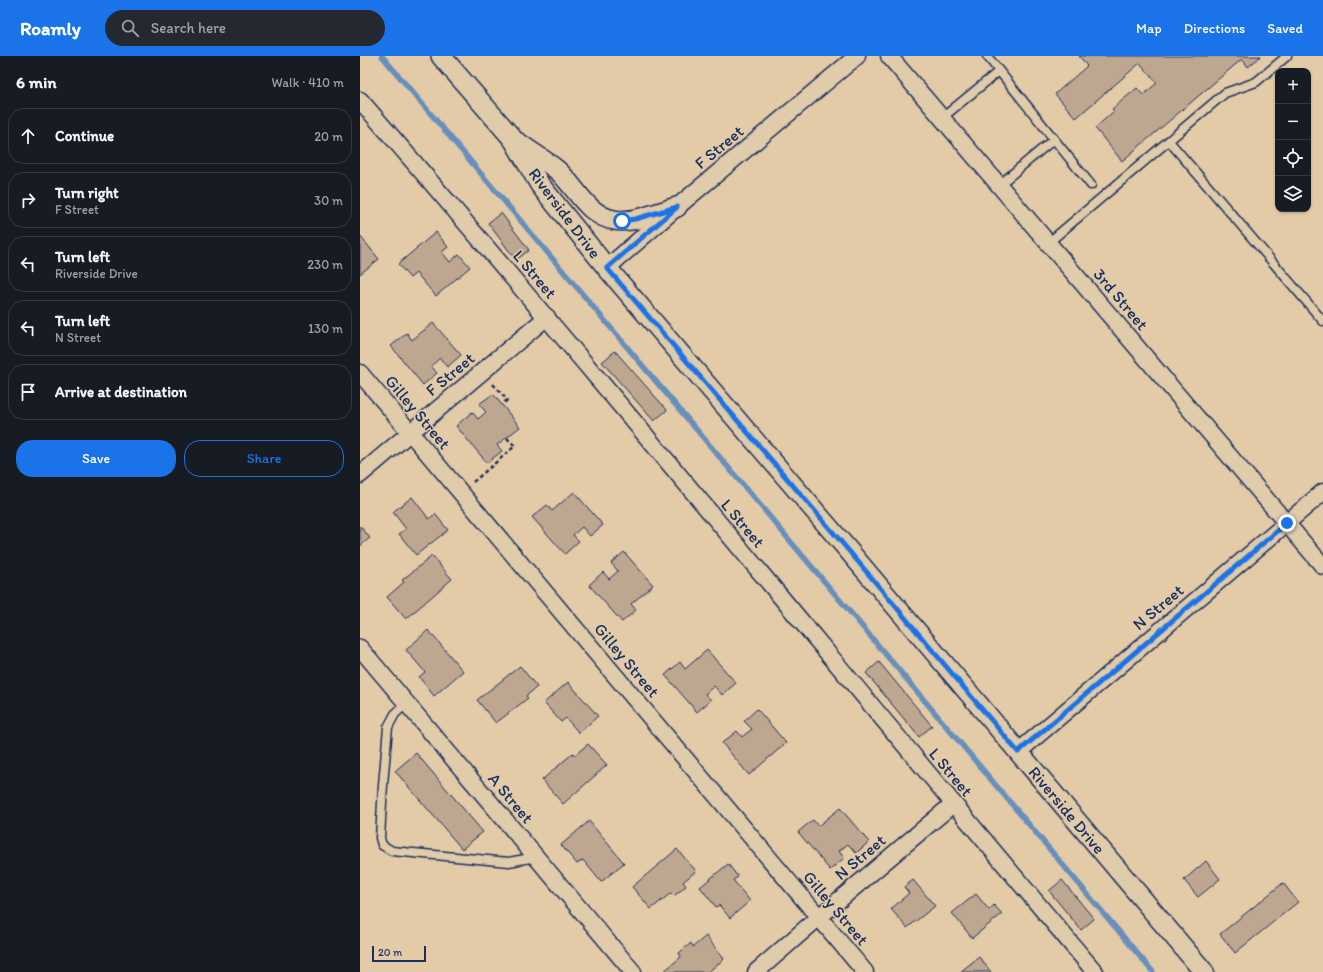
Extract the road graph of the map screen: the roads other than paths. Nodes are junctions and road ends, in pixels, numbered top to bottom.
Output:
1 (441, 56) edge
2 (857, 56) edge
3 (889, 56) edge
4 (987, 56) edge
5 (1287, 56) edge
6 (999, 71) junction
7 (360, 100) edge
8 (942, 118) junction
9 (512, 139) junction
10 (1054, 139) junction
11 (1169, 141) junction
12 (999, 185) junction
13 (1092, 185) dead end
14 (677, 207) junction
15 (1048, 243) junction
16 (607, 268) junction
17 (547, 317) junction
18 (1323, 321) edge
19 (360, 373) edge
20 (410, 433) junction
21 (360, 475) edge
22 (1323, 492) edge
23 (1287, 523) junction
24 (1323, 566) edge
25 (360, 648) edge
26 (406, 703) junction
27 (1018, 752) junction
28 (953, 804) junction
29 (536, 857) junction
30 (819, 917) junction
31 (633, 972) edge
32 (756, 972) edge
33 (865, 972) edge
34 (1095, 972) edge
35 (1204, 972) edge

1 - 9 street, Riverside Drive
2 - 14 street, F Street
3 - 8 street, 3rd Street
4 - 6 lane
5 - 11 lane
6 - 8 lane
6 - 10 lane
7 - 17 street, L Street
8 - 12 street, 3rd Street
9 - 14 street
9 - 16 street, Riverside Drive
10 - 12 lane
10 - 13 lane
11 - 15 lane
11 - 18 lane
12 - 15 street, 3rd Street
14 - 16 street, F Street
15 - 23 street, 3rd Street
16 - 27 street, Riverside Drive
17 - 20 street, F Street
17 - 28 street, L Street
19 - 20 street, Gilley Street
20 - 21 street, F Street
20 - 30 street, Gilley Street
22 - 23 street, N Street
23 - 24 street, 3rd Street
23 - 27 street, N Street
25 - 26 street, A Street
26 - 29 street, A Street
26 - 29 lane
27 - 35 street, Riverside Drive
28 - 30 street, N Street
28 - 34 street, L Street
29 - 31 street, A Street
30 - 32 street, N Street
30 - 33 street, Gilley Street

